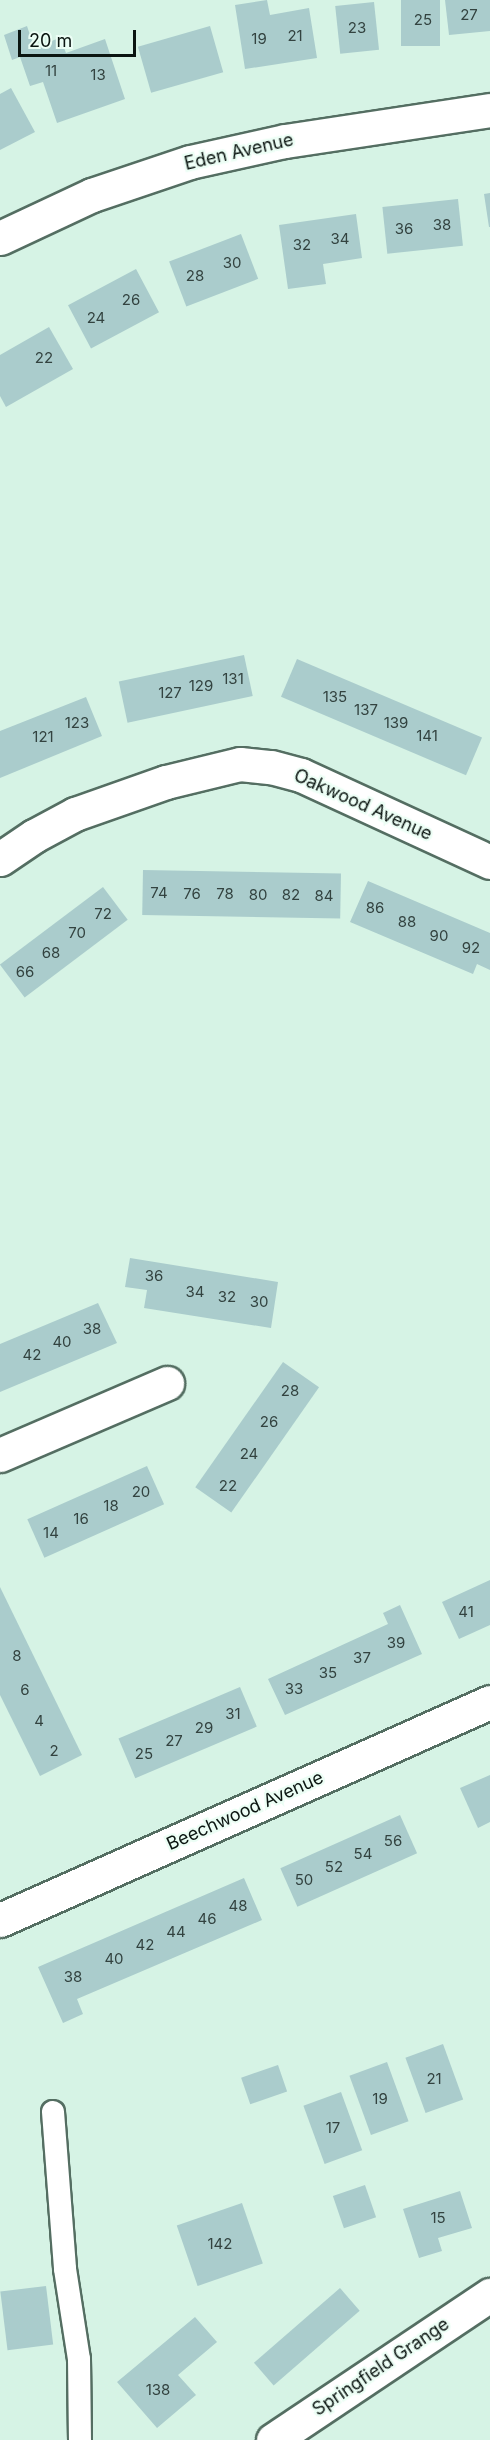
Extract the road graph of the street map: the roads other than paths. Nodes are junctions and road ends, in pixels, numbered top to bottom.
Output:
1 (490, 110) edge
2 (0, 238) edge
3 (0, 859) edge
4 (490, 862) edge
5 (166, 1383) dead end
6 (0, 1455) edge
7 (490, 1702) edge
8 (0, 1920) edge
9 (52, 2112) dead end
10 (490, 2295) edge
11 (80, 2440) edge
12 (273, 2440) edge

1 - 2 street, Eden Avenue
3 - 4 street, Oakwood Avenue
5 - 6 street
7 - 8 street, Beechwood Avenue
9 - 11 lane
10 - 12 street, Springfield Grange

